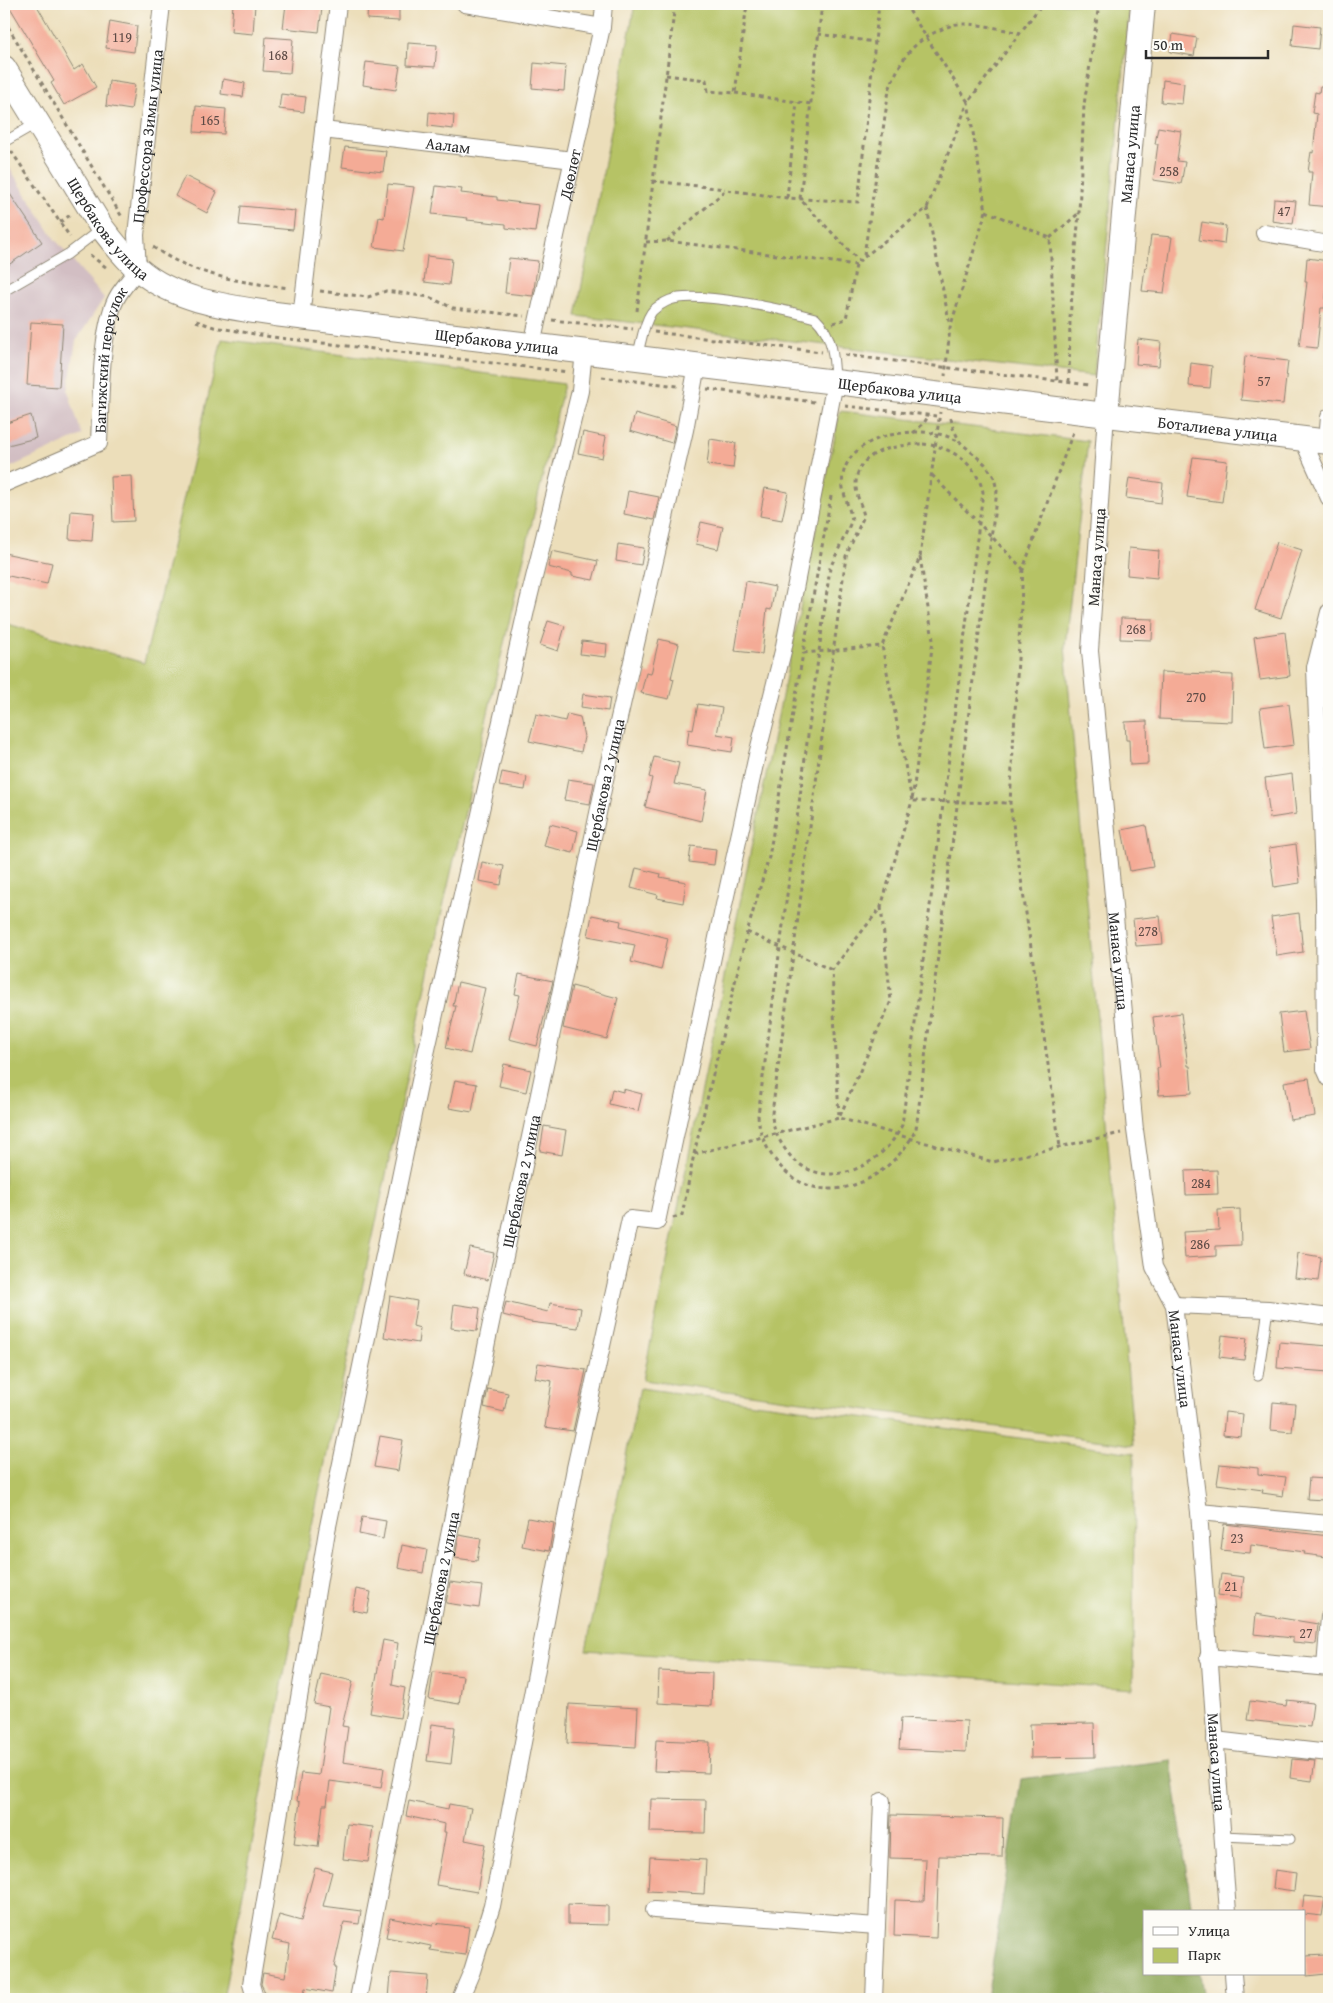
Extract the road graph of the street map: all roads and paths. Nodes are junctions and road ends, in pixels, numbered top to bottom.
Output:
1 (162, 4) edge
2 (338, 4) edge
3 (465, 4) edge
4 (604, 4) edge
5 (675, 4) edge
6 (748, 4) edge
7 (822, 4) edge
8 (879, 4) edge
9 (905, 4) edge
10 (1042, 4) edge
11 (1099, 4) edge
12 (1143, 4) edge
13 (4, 20) edge
14 (602, 26) junction
15 (1020, 33) junction
16 (818, 34) junction
17 (926, 36) junction
18 (875, 42) junction
19 (4, 68) edge
20 (666, 74) junction
21 (736, 93) junction
22 (797, 102) junction
23 (968, 102) junction
24 (811, 104) junction
25 (38, 123) junction
26 (323, 130) junction
27 (4, 142) edge
28 (11, 150) dead end
29 (573, 160) junction
30 (653, 181) junction
31 (726, 190) junction
32 (787, 198) junction
33 (800, 199) junction
34 (927, 208) junction
35 (986, 211) junction
36 (1079, 213) junction
37 (102, 228) junction
38 (1264, 233) dead end
39 (136, 235) junction
40 (70, 237) dead end
41 (1050, 238) junction
42 (646, 242) junction
43 (667, 242) junction
44 (1329, 244) edge
45 (90, 255) dead end
46 (864, 256) junction
47 (859, 261) junction
48 (856, 265) junction
49 (138, 269) junction
50 (110, 270) dead end
51 (305, 290) junction
52 (4, 291) edge
53 (637, 313) dead end
54 (301, 317) junction
55 (538, 318) junction
56 (636, 321) dead end
57 (823, 325) junction
58 (950, 328) junction
59 (644, 331) junction
60 (272, 337) dead end
61 (736, 342) junction
62 (532, 345) junction
63 (735, 348) dead end
64 (584, 351) junction
65 (834, 354) junction
66 (637, 358) junction
67 (946, 368) junction
68 (576, 373) dead end
69 (695, 376) junction
70 (602, 377) dead end
71 (944, 379) dead end
72 (1058, 381) junction
73 (835, 382) junction
74 (1069, 382) junction
75 (1089, 385) dead end
76 (821, 402) dead end
77 (847, 406) dead end
78 (941, 407) dead end
79 (1106, 414) junction
80 (846, 415) dead end
81 (929, 415) dead end
82 (1329, 417) edge
83 (951, 418) dead end
84 (1073, 432) dead end
85 (913, 433) junction
86 (937, 433) junction
87 (1302, 438) junction
88 (960, 442) junction
89 (1328, 442) edge
90 (936, 445) junction
91 (932, 475) junction
92 (4, 484) edge
93 (832, 492) dead end
94 (1329, 498) edge
95 (979, 524) junction
96 (991, 536) junction
97 (920, 557) junction
98 (1023, 569) junction
99 (1329, 612) edge
100 (882, 646) junction
101 (834, 650) junction
102 (819, 652) junction
103 (803, 653) junction
104 (1322, 669) edge
105 (912, 801) junction
106 (944, 802) junction
107 (958, 802) junction
108 (1010, 803) junction
109 (1327, 900) edge
110 (881, 907) junction
111 (747, 932) junction
112 (780, 947) junction
113 (793, 953) junction
114 (832, 970) junction
115 (1329, 1078) edge
116 (839, 1118) junction
117 (1135, 1130) junction
118 (776, 1134) junction
119 (898, 1135) junction
120 (762, 1137) junction
121 (912, 1139) junction
122 (1060, 1147) junction
123 (694, 1154) junction
124 (658, 1222) junction
125 (1174, 1305) junction
126 (1268, 1309) junction
127 (1329, 1317) edge
128 (1258, 1376) dead end
129 (1198, 1512) junction
130 (1329, 1524) edge
131 (1329, 1617) edge
132 (1208, 1657) junction
133 (1327, 1667) edge
134 (1215, 1740) junction
135 (1329, 1753) edge
136 (882, 1801) dead end
137 (1222, 1836) junction
138 (1290, 1839) dead end
139 (654, 1910) dead end
140 (1228, 1910) edge
141 (877, 1926) junction
142 (1233, 1976) edge
143 (258, 1999) edge
144 (358, 1999) edge
145 (460, 1999) edge
146 (874, 1999) edge
147 (1235, 1999) edge

1 - 39 street, Профессора Зимы улица
2 - 26 street
3 - 14 street
4 - 14 street, Дөөлөт
5 - 20 path
6 - 21 path
7 - 16 path
8 - 18 path
9 - 17 path
10 - 15 path
11 - 36 path
12 - 79 street, Манаса улица
13 - 39 path
14 - 29 street, Дөөлөт
15 - 17 path
15 - 23 path
16 - 18 path
16 - 24 path
17 - 23 path
17 - 46 path
18 - 33 path
19 - 25 street, Щербакова улица
20 - 21 path
20 - 30 path
21 - 22 path
22 - 24 path
22 - 32 path
23 - 34 path
23 - 35 path
24 - 33 path
25 - 27 lane
25 - 37 street, Щербакова улица
26 - 29 street, Аалам
26 - 51 street
28 - 40 path
29 - 55 street, Дөөлөт
30 - 31 path
30 - 42 path
31 - 32 path
31 - 43 path
32 - 33 path
33 - 47 path
34 - 46 path
34 - 58 path
35 - 41 path
35 - 58 path
36 - 41 path
36 - 74 path
37 - 49 street, Щербакова улица
37 - 52 lane
38 - 44 street
39 - 49 street, Профессора Зимы улица
39 - 51 path
41 - 72 path
42 - 43 path
42 - 53 path
43 - 48 path
45 - 50 path
46 - 47 path
47 - 48 path
48 - 57 path
49 - 54 street, Щербакова улица
49 - 92 street, Багижский переулок
51 - 54 street
51 - 55 path
54 - 62 street, Щербакова улица
55 - 56 path
55 - 62 street, Дөөлөт
57 - 59 lane
57 - 65 lane
58 - 67 path
59 - 61 path
59 - 66 lane
60 - 68 path
61 - 63 path
61 - 65 path
62 - 64 street, Щербакова улица
64 - 66 street, Щербакова улица
64 - 143 street
65 - 67 path
65 - 73 lane
66 - 69 street, Щербакова улица
67 - 71 path
67 - 72 path
69 - 70 path
69 - 73 street, Щербакова улица
69 - 76 path
69 - 144 street, Щербакова 2 улица
72 - 74 path
73 - 79 street, Щербакова улица
73 - 124 street
74 - 75 path
77 - 80 path
78 - 86 path
79 - 87 street, Боталиева улица
79 - 117 street, Манаса улица
81 - 85 path
82 - 89 street
83 - 88 path
84 - 98 path
85 - 86 path
85 - 102 path
86 - 88 path
86 - 90 path
87 - 89 street, Боталиева улица
87 - 94 street
88 - 96 path
90 - 91 path
90 - 95 path
90 - 101 path
91 - 95 path
91 - 97 path
93 - 103 path
95 - 96 path
95 - 106 path
96 - 98 path
96 - 107 path
97 - 100 path
97 - 105 path
98 - 108 path
99 - 104 street
100 - 101 path
100 - 105 path
101 - 102 path
101 - 113 path
102 - 103 path
102 - 112 path
103 - 111 path
104 - 109 street
105 - 106 path
105 - 110 path
106 - 107 path
106 - 119 path
107 - 108 path
107 - 121 path
108 - 122 path
109 - 115 street
110 - 114 path
110 - 116 path
111 - 112 path
111 - 123 path
112 - 113 path
112 - 120 path
113 - 114 path
113 - 118 path
114 - 116 path
116 - 118 path
116 - 119 path
117 - 122 path
117 - 125 street, Манаса улица
118 - 119 path
118 - 120 path
119 - 121 path
120 - 121 path
120 - 123 path
121 - 122 path
123 - 124 path
124 - 145 street
125 - 126 street
125 - 129 street, Манаса улица
126 - 127 street
126 - 128 lane
129 - 130 street
129 - 132 street, Манаса улица
131 - 133 street
132 - 133 street
132 - 134 street, Манаса улица
134 - 135 street
134 - 137 street, Манаса улица
136 - 141 street
137 - 138 lane
137 - 140 street, Манаса улица
139 - 141 street
141 - 146 street
142 - 147 street

